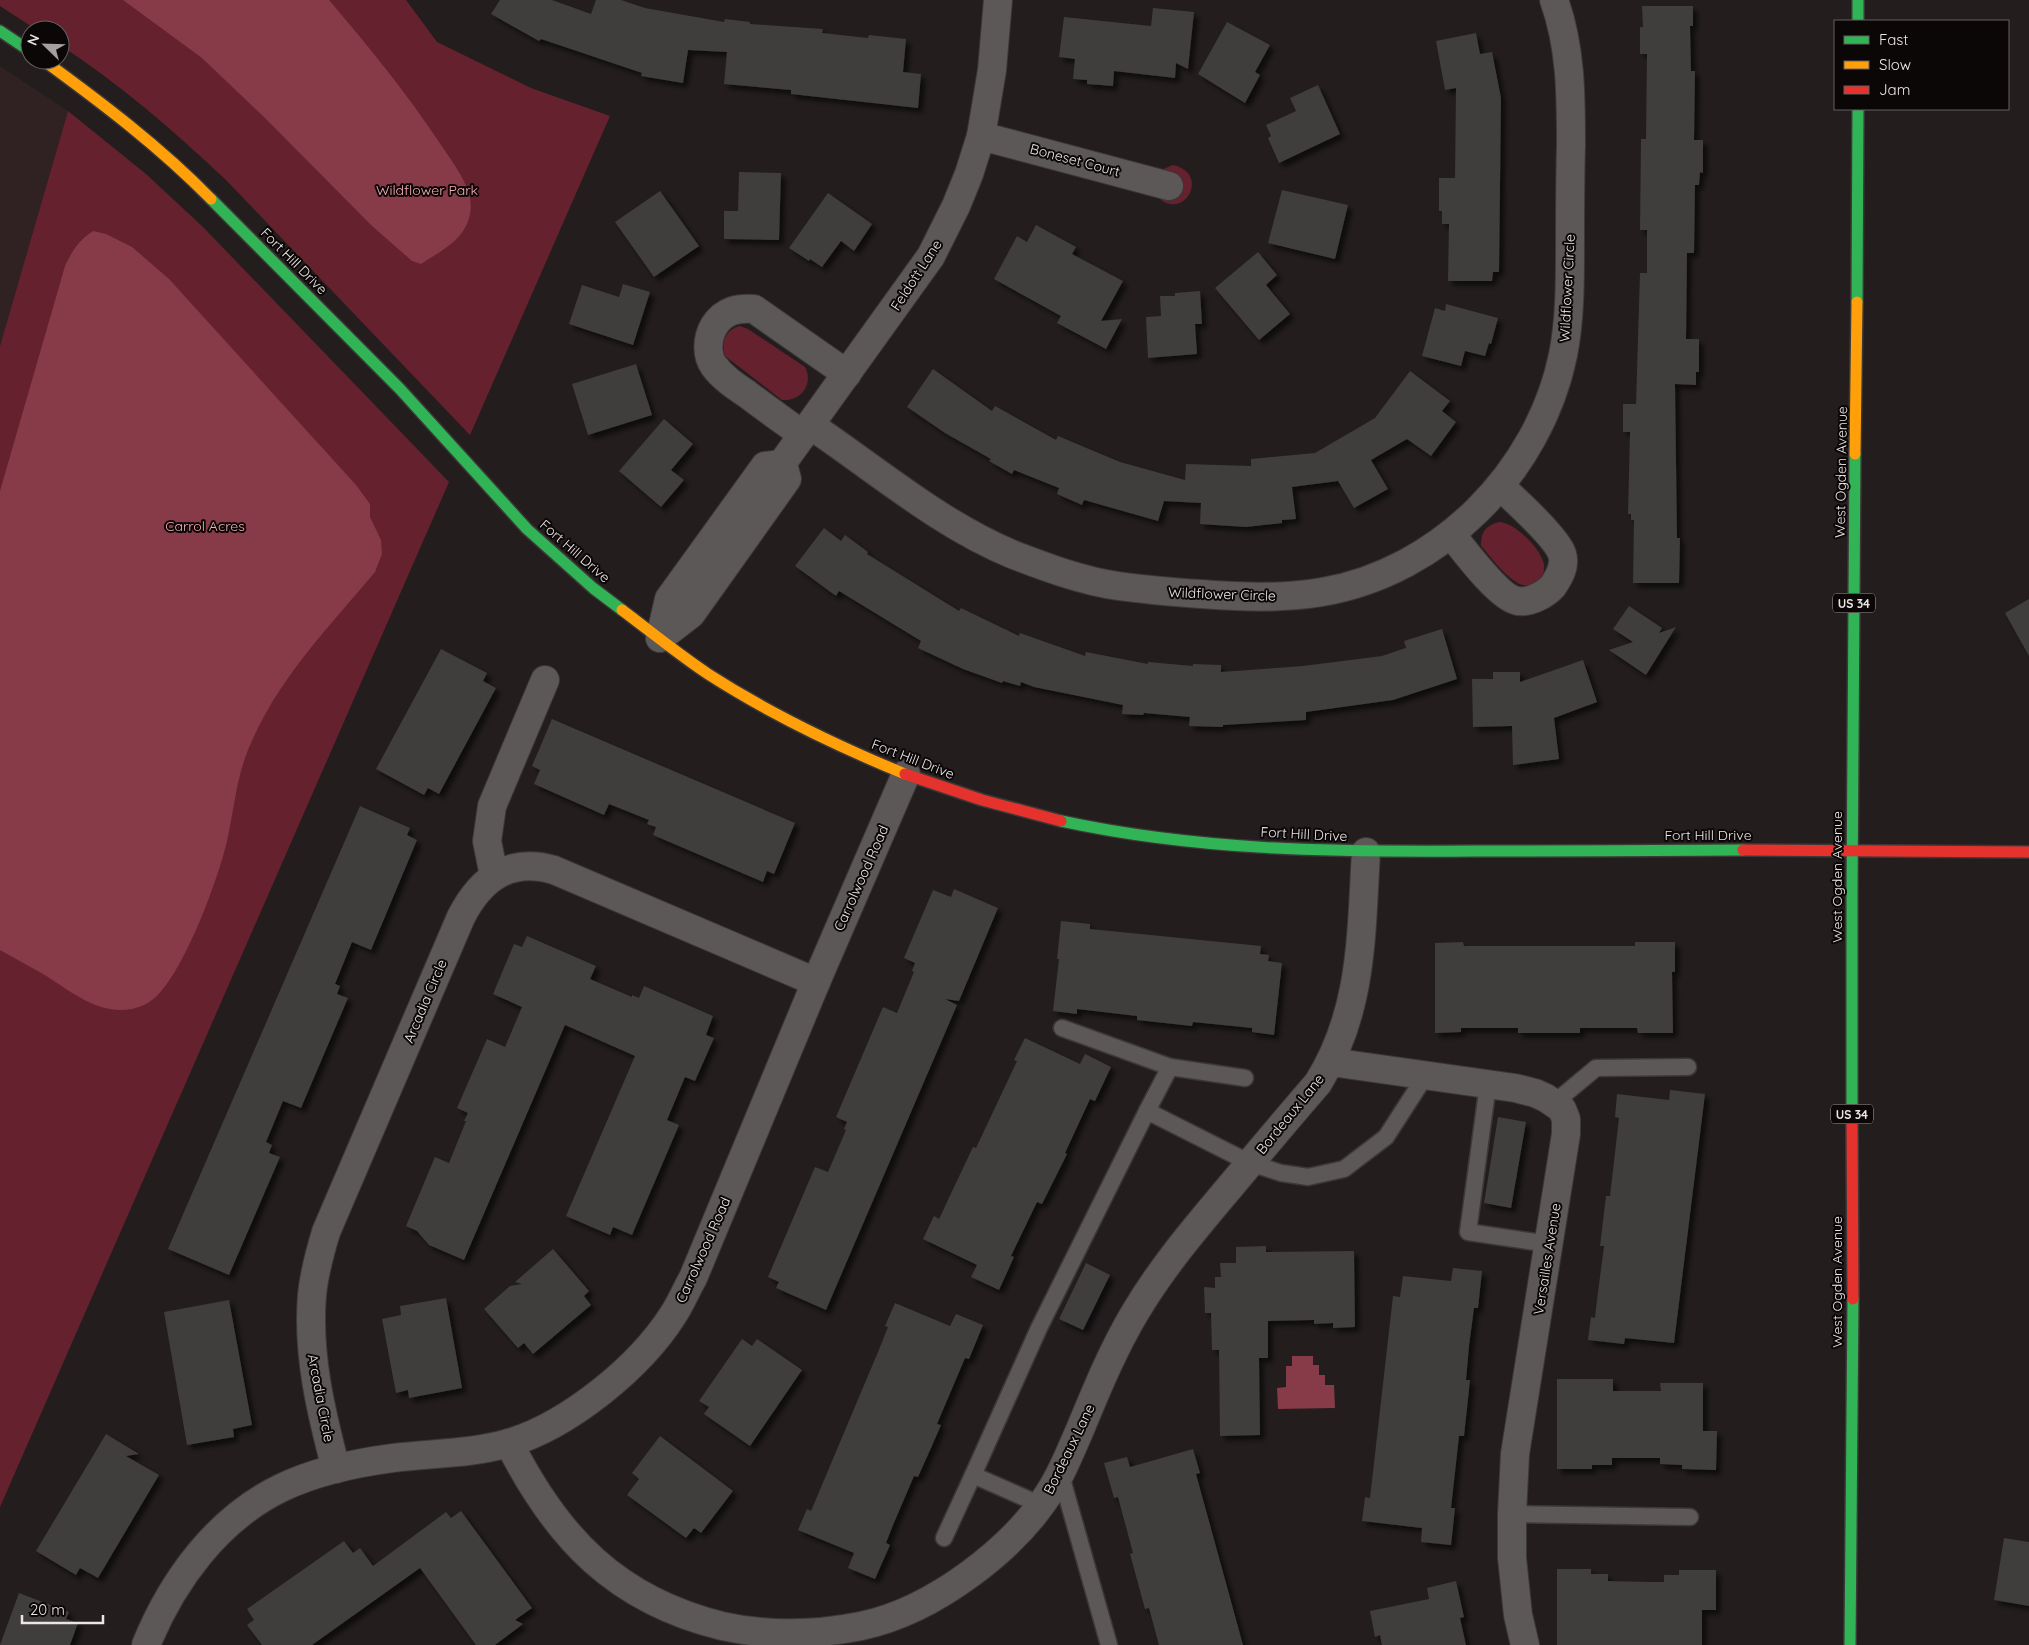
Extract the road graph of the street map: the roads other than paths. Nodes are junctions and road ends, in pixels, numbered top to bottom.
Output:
1 (998, 0) edge
2 (1554, 0) edge
3 (1858, 0) edge
4 (1858, 20) edge
5 (0, 32) edge
6 (20, 45) edge
7 (57, 70) edge
8 (1858, 110) edge
9 (981, 136) junction
10 (1169, 186) dead end
11 (847, 374) junction
12 (807, 430) junction
13 (1500, 486) junction
14 (1451, 534) junction
15 (660, 638) junction
16 (545, 680) dead end
17 (906, 774) junction
18 (1852, 850) junction
19 (1366, 852) junction
20 (2029, 852) edge
21 (494, 876) junction
22 (816, 982) junction
23 (1062, 1028) dead end
24 (1331, 1062) junction
25 (1170, 1067) junction
26 (1688, 1067) dead end
27 (1426, 1075) junction
28 (1245, 1078) dead end
29 (1488, 1084) junction
30 (1554, 1103) junction
31 (1148, 1111) junction
32 (1250, 1163) junction
33 (1549, 1244) junction
34 (509, 1443) junction
35 (336, 1468) junction
36 (1060, 1472) junction
37 (973, 1475) junction
38 (1041, 1505) junction
39 (1512, 1514) junction
40 (1690, 1517) dead end
41 (944, 1538) dead end
42 (863, 1635) edge
43 (146, 1645) edge
44 (1109, 1645) edge
45 (1525, 1645) edge
46 (1850, 1645) edge

1 - 9 street, Feldott Lane
2 - 13 street, Wildflower Circle
3 - 4 street
5 - 6 street
7 - 15 street, Fort Hill Drive
8 - 18 street, West Ogden Avenue / US 34
9 - 10 street, Boneset Court
9 - 11 street, Feldott Lane
11 - 12 street, Feldott Lane
11 - 12 street, Wildflower Circle
12 - 14 street, Wildflower Circle
12 - 15 street, Feldott Lane
13 - 14 street, Wildflower Circle
13 - 14 street
15 - 17 street, Fort Hill Drive
16 - 21 street
17 - 19 street, Fort Hill Drive
17 - 22 street, Carrolwood Road
18 - 19 street, Fort Hill Drive
18 - 20 street, Fort Hill Drive
18 - 46 street, West Ogden Avenue / US 34
19 - 24 street, Bordeaux Lane
21 - 22 street, Arcadia Circle
21 - 35 street, Arcadia Circle
22 - 34 street, Carrolwood Road
23 - 25 lane
24 - 27 street
24 - 32 street, Bordeaux Lane
25 - 28 lane
25 - 31 lane
26 - 30 lane
27 - 29 street
27 - 32 lane
29 - 30 street
29 - 33 lane
30 - 33 street, Versailles Avenue
31 - 32 lane
31 - 37 lane
32 - 36 street, Bordeaux Lane
33 - 39 street, Versailles Avenue
34 - 35 street, Carrolwood Road
34 - 42 street, Bordeaux Lane
35 - 43 street, Carrolwood Road
36 - 38 street, Bordeaux Lane
36 - 44 lane
37 - 38 lane
37 - 41 lane
38 - 42 street, Bordeaux Lane
39 - 40 lane
39 - 45 street, Versailles Avenue

